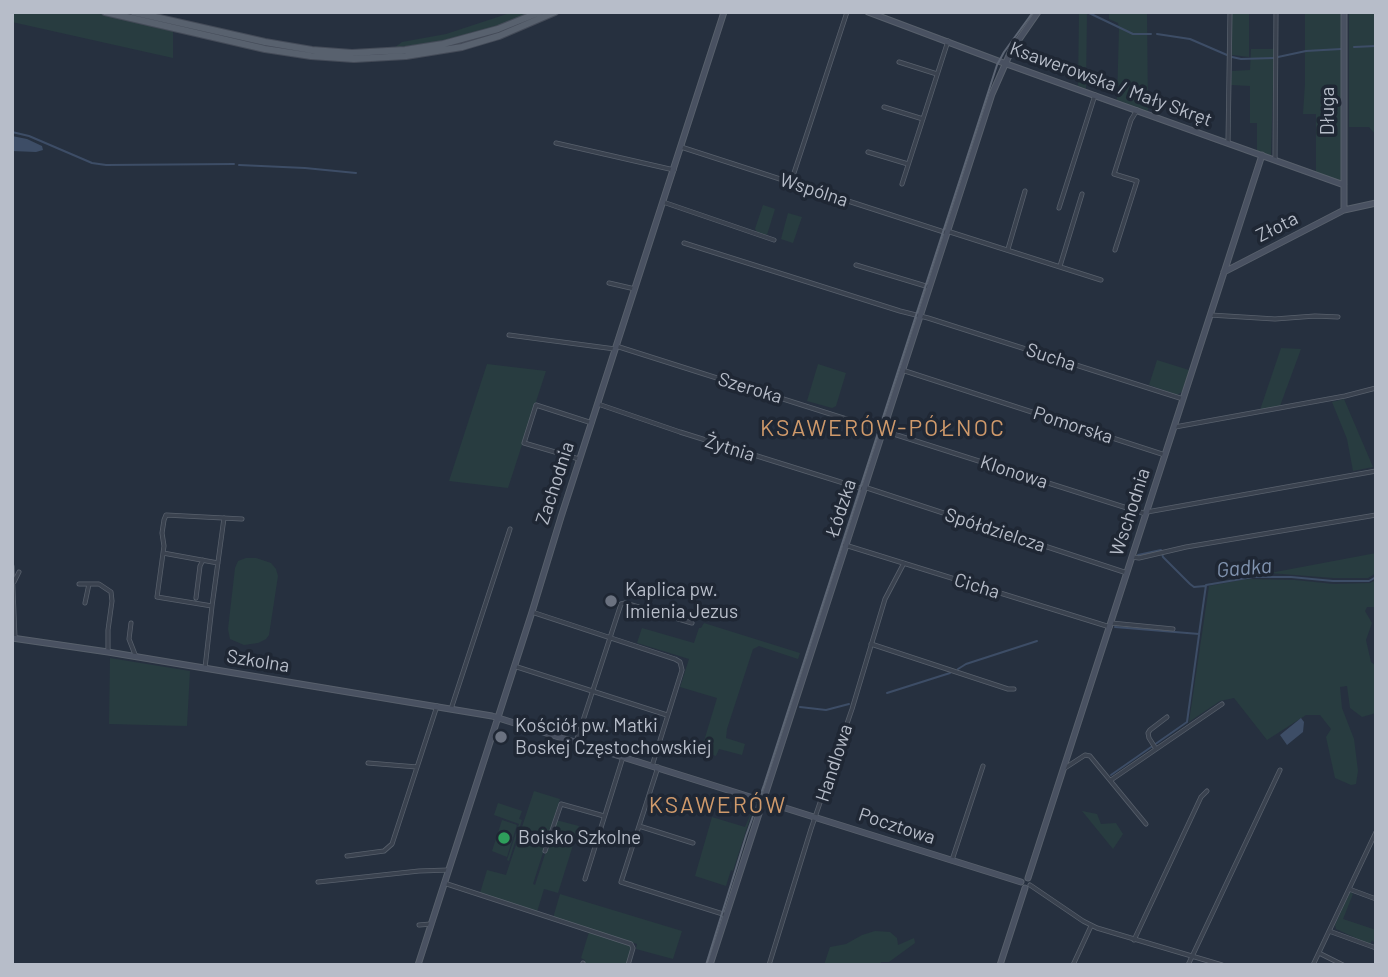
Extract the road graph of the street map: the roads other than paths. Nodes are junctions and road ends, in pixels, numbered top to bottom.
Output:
1 (105, 12) edge
2 (133, 12) edge
3 (540, 12) edge
4 (555, 12) edge
5 (724, 12) edge
6 (847, 12) edge
7 (868, 12) edge
8 (1038, 12) edge
9 (1230, 12) edge
10 (1276, 12) edge
11 (1344, 12) edge
12 (948, 41) junction
13 (899, 62) dead end
14 (1005, 63) junction
15 (937, 74) junction
16 (1095, 95) junction
17 (884, 107) dead end
18 (1137, 110) junction
19 (923, 119) junction
20 (556, 143) dead end
21 (1228, 143) junction
22 (681, 147) junction
23 (868, 152) dead end
24 (1262, 155) junction
25 (1275, 160) junction
26 (908, 164) junction
27 (674, 170) junction
28 (792, 182) junction
29 (902, 184) dead end
30 (1344, 185) junction
31 (1025, 191) dead end
32 (1082, 194) dead end
33 (663, 202) junction
34 (1376, 203) edge
35 (1059, 208) dead end
36 (1344, 210) junction
37 (947, 232) junction
38 (774, 240) dead end
39 (684, 243) dead end
40 (1008, 249) junction
41 (1115, 250) dead end
42 (856, 265) dead end
43 (1060, 267) junction
44 (1224, 272) junction
45 (1101, 280) dead end
46 (609, 283) dead end
47 (929, 288) junction
48 (635, 289) junction
49 (1210, 315) junction
50 (919, 316) junction
51 (1338, 317) dead end
52 (509, 335) dead end
53 (616, 348) junction
54 (902, 370) junction
55 (1376, 388) edge
56 (1183, 399) junction
57 (598, 404) junction
58 (592, 423) junction
59 (1174, 428) junction
60 (883, 430) junction
61 (1165, 455) junction
62 (580, 460) junction
63 (1376, 471) edge
64 (864, 488) junction
65 (1146, 513) junction
66 (1376, 515) edge
67 (224, 518) junction
68 (242, 520) dead end
69 (510, 529) dead end
70 (845, 545) junction
71 (163, 553) junction
72 (1132, 557) junction
73 (203, 560) junction
74 (218, 563) junction
75 (905, 564) junction
76 (12, 566) edge
77 (19, 572) dead end
78 (1127, 573) junction
79 (79, 584) dead end
80 (89, 584) junction
81 (13, 586) edge
82 (196, 598) dead end
83 (85, 603) dead end
84 (212, 606) junction
85 (532, 612) junction
86 (131, 622) dead end
87 (692, 623) dead end
88 (1110, 625) junction
89 (1173, 629) dead end
90 (14, 638) edge
91 (610, 638) junction
92 (871, 644) junction
93 (107, 652) junction
94 (136, 657) junction
95 (514, 666) junction
96 (205, 668) junction
97 (1014, 689) dead end
98 (592, 691) junction
99 (1222, 704) dead end
100 (437, 706) junction
101 (451, 709) junction
102 (667, 715) junction
103 (498, 717) junction
104 (1167, 717) dead end
105 (576, 742) junction
106 (1156, 749) junction
107 (623, 757) junction
108 (368, 763) dead end
109 (655, 766) junction
110 (983, 766) dead end
111 (416, 767) junction
112 (1065, 768) junction
113 (1280, 770) dead end
114 (1111, 780) junction
115 (1207, 791) dead end
116 (764, 800) junction
117 (604, 816) junction
118 (816, 817) junction
119 (1146, 824) dead end
120 (639, 826) junction
121 (1376, 832) edge
122 (692, 844) dead end
123 (545, 851) dead end
124 (347, 856) dead end
125 (952, 860) junction
126 (449, 870) junction
127 (584, 879) dead end
128 (318, 882) dead end
129 (444, 883) junction
130 (1025, 885) junction
131 (1349, 889) junction
132 (1376, 899) edge
133 (726, 915) junction
134 (431, 924) junction
135 (419, 925) dead end
136 (1091, 926) junction
137 (1329, 931) junction
138 (1134, 940) junction
139 (1376, 948) edge
140 (1319, 953) junction
141 (1191, 956) junction
142 (418, 965) edge
143 (628, 965) edge
144 (710, 965) edge
145 (769, 965) edge
146 (1001, 965) edge
147 (1073, 965) edge
148 (1188, 965) edge
149 (1222, 965) edge
150 (1313, 965) edge
151 (1343, 965) edge

1 - 4 main road
2 - 3 main road
5 - 22 street, Zachodnia
6 - 28 street
7 - 12 street, Ksawerowska / Mały Skręt
8 - 14 street, Łódzka
9 - 21 street
10 - 25 street
11 - 30 street, Długa
12 - 14 street, Ksawerowska / Mały Skręt
12 - 15 street
13 - 15 street
14 - 16 street, Ksawerowska / Mały Skręt
14 - 37 street, Łódzka
15 - 19 street
16 - 18 street, Ksawerowska / Mały Skręt
16 - 35 street
17 - 19 street
18 - 21 street, Ksawerowska / Mały Skręt
18 - 41 street
19 - 26 street
20 - 27 street
21 - 24 street, Ksawerowska / Mały Skręt
22 - 27 street, Zachodnia
22 - 28 street, Wspólna
23 - 26 street
24 - 25 street, Ksawerowska / Mały Skręt
24 - 44 street, Wschodnia
25 - 30 street, Ksawerowska / Mały Skręt
26 - 29 street
27 - 33 street, Zachodnia
28 - 37 street, Wspólna
30 - 36 street, Długa
31 - 40 street
32 - 43 street
33 - 38 street
33 - 48 street, Zachodnia
34 - 36 street, Złota
36 - 44 street, Złota
37 - 40 street, Wspólna
37 - 47 street, Łódzka
39 - 50 street, Sucha
40 - 43 street, Wspólna
42 - 47 street
43 - 45 street, Wspólna
44 - 49 street, Wschodnia
46 - 48 street
47 - 50 street, Łódzka
48 - 53 street, Zachodnia
49 - 51 street
49 - 56 street, Wschodnia
50 - 54 street, Łódzka
50 - 56 street, Sucha
52 - 53 street, Szeroka
53 - 57 street, Zachodnia
53 - 60 street, Szeroka
54 - 60 street, Łódzka
54 - 61 street, Pomorska
55 - 59 street
56 - 59 street, Wschodnia
57 - 58 street, Zachodnia
57 - 64 street, Żytnia
58 - 62 street, Zachodnia
58 - 62 street
59 - 61 street, Wschodnia
60 - 64 street, Łódzka
60 - 65 street, Klonowa
61 - 65 street, Wschodnia
62 - 85 street, Zachodnia
63 - 65 street
64 - 70 street, Łódzka
64 - 78 street, Spółdzielcza
65 - 72 street, Wschodnia
66 - 72 street
67 - 68 street
67 - 71 street
67 - 74 street
69 - 101 street
70 - 75 street, Cicha
70 - 116 street, Łódzka
71 - 73 street
71 - 84 street
72 - 78 street, Wschodnia
73 - 74 street
73 - 82 street
74 - 84 street
75 - 88 street, Cicha
75 - 92 street, Handlowa
76 - 81 street
77 - 81 street
78 - 88 street, Wschodnia
79 - 80 street
80 - 83 street
80 - 93 street
81 - 90 street
84 - 96 street
85 - 91 street
85 - 95 street, Zachodnia
86 - 94 street
87 - 91 street
88 - 89 street, Cicha
88 - 112 street, Wschodnia
90 - 93 street, Szkolna
91 - 98 street
91 - 102 street
92 - 97 street
92 - 118 street, Handlowa
93 - 94 street, Szkolna
94 - 96 street, Szkolna
95 - 98 street
95 - 103 street, Zachodnia
96 - 100 street, Szkolna
98 - 102 street
98 - 105 street
99 - 106 street
100 - 101 street, Szkolna
100 - 111 street
101 - 103 street, Szkolna
102 - 109 street
103 - 105 street, Szkolna
103 - 126 street, Zachodnia
104 - 106 street
105 - 107 street, Szkolna
106 - 114 street
107 - 109 street, Pocztowa
107 - 117 street
108 - 111 street
109 - 116 street, Pocztowa
109 - 120 street
110 - 125 street
111 - 124 street
112 - 114 street
112 - 130 street, Wschodnia
113 - 141 street
114 - 119 street
115 - 138 street
116 - 118 street, Pocztowa
116 - 133 street, Łódzka
117 - 123 street
117 - 127 street
118 - 125 street, Pocztowa
118 - 145 street, Handlowa
120 - 122 street
120 - 133 street
121 - 131 street
125 - 130 street, Pocztowa
126 - 128 street
126 - 129 street, Zachodnia
129 - 134 street, Zachodnia
129 - 143 street
130 - 136 street
130 - 146 street
131 - 132 street
131 - 137 street
133 - 144 street, Łódzka
134 - 135 street
134 - 142 street, Zachodnia
136 - 138 street
136 - 147 street
137 - 139 street
137 - 140 street
138 - 141 street
140 - 150 street
140 - 151 street
141 - 148 street
141 - 149 street

